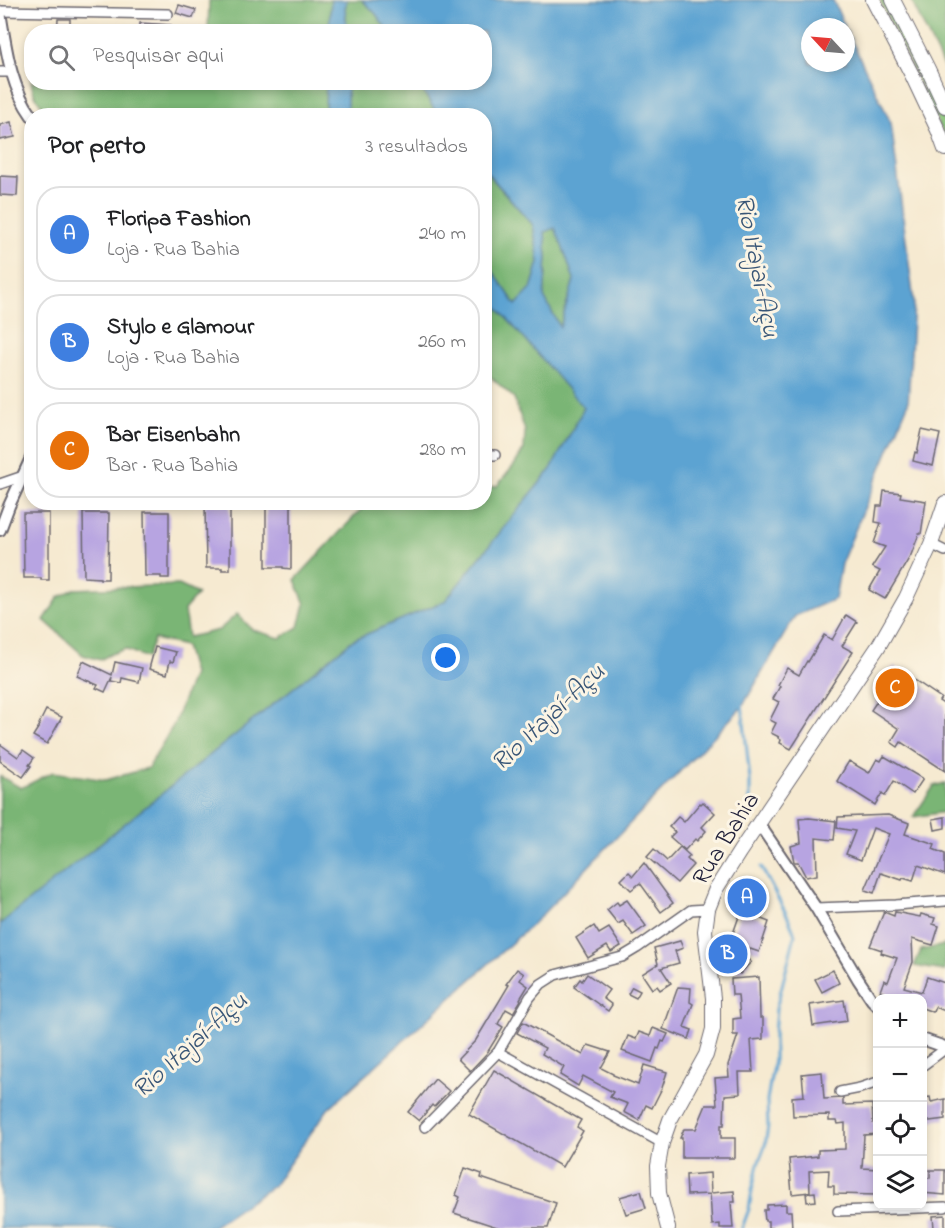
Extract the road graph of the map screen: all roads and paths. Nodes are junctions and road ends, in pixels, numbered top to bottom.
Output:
1 (873, 0) edge
2 (893, 0) edge
3 (0, 11) edge
4 (168, 14) dead end
5 (6, 72) edge
6 (945, 106) edge
7 (26, 108) edge
8 (945, 149) edge
9 (492, 455) edge
10 (495, 455) dead end
11 (24, 476) edge
12 (24, 479) edge
13 (0, 484) edge
14 (945, 503) edge
15 (0, 530) edge
16 (932, 544) junction
17 (945, 551) edge
18 (759, 824) junction
19 (945, 901) edge
20 (816, 908) junction
21 (708, 909) junction
22 (873, 1001) edge
23 (927, 1041) edge
24 (945, 1048) edge
25 (498, 1052) junction
26 (927, 1062) edge
27 (873, 1084) edge
28 (840, 1092) dead end
29 (425, 1127) dead end
30 (662, 1143) junction
31 (945, 1207) edge
32 (838, 1211) dead end
33 (668, 1228) edge

1 - 8 main road
2 - 6 main road
3 - 4 street
3 - 5 street
5 - 7 street
9 - 10 street
11 - 13 street
12 - 15 street
14 - 16 main road, Rua Bahia
16 - 17 street
16 - 18 main road, Rua Bahia
18 - 20 street
18 - 21 main road, Rua Bahia
19 - 20 street
20 - 22 street
21 - 25 street
21 - 30 main road, Rua Bahia
23 - 24 street
24 - 26 street
25 - 29 street
25 - 30 street
27 - 28 street
30 - 33 main road, Rua Bahia
31 - 32 street

